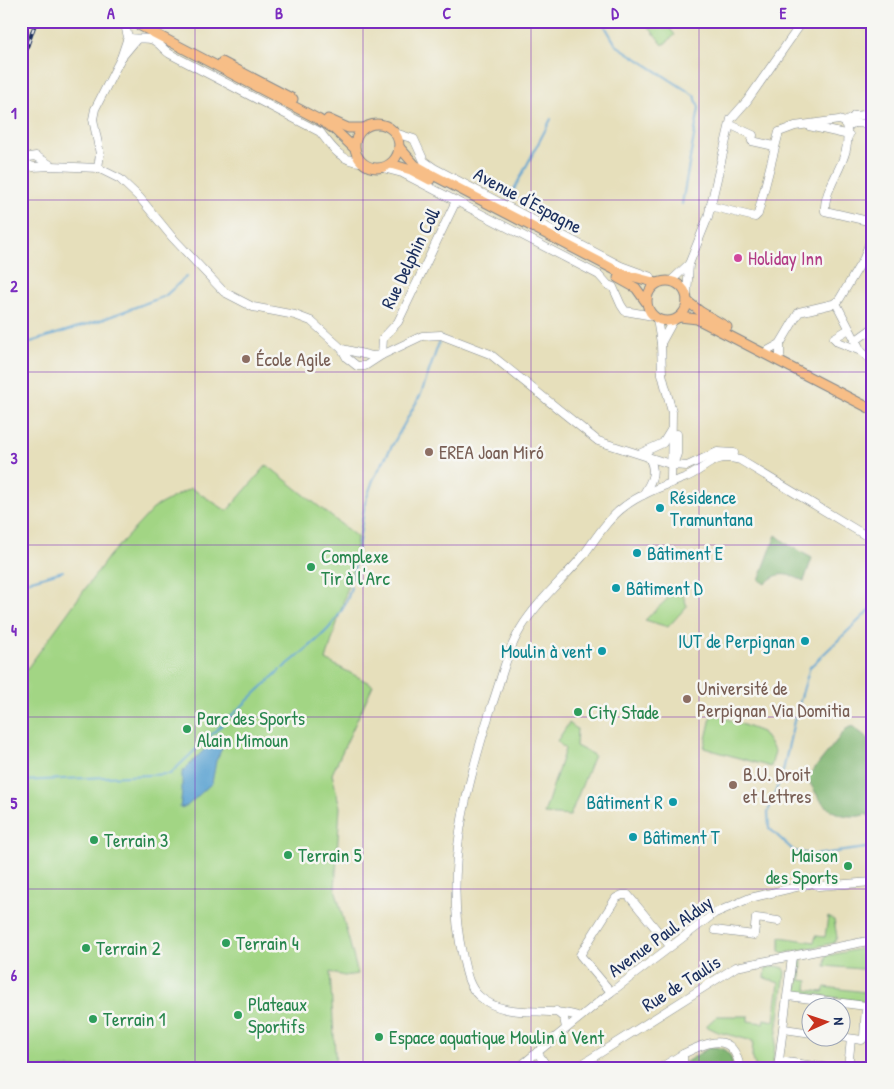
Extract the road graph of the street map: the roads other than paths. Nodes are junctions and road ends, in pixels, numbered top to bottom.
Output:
1 (120, 21) edge
2 (131, 21) edge
3 (142, 21) edge
4 (803, 21) edge
5 (132, 39) junction
6 (252, 85) junction
7 (744, 104) junction
8 (282, 113) junction
9 (873, 114) edge
10 (873, 124) edge
11 (805, 125) junction
12 (849, 125) junction
13 (733, 126) junction
14 (363, 128) junction
15 (395, 133) junction
16 (727, 136) junction
17 (774, 146) junction
18 (399, 147) junction
19 (355, 151) junction
20 (21, 152) edge
21 (337, 153) junction
22 (361, 162) junction
23 (387, 166) junction
24 (98, 168) junction
25 (456, 201) junction
26 (710, 206) junction
27 (873, 226) edge
28 (873, 233) edge
29 (689, 264) junction
30 (671, 281) junction
31 (658, 282) junction
32 (687, 298) junction
33 (646, 303) junction
34 (836, 303) junction
35 (638, 312) junction
36 (655, 318) junction
37 (676, 319) junction
38 (848, 328) junction
39 (873, 328) edge
40 (855, 341) junction
41 (662, 343) junction
42 (780, 344) junction
43 (342, 349) junction
44 (769, 350) junction
45 (860, 351) junction
46 (382, 354) junction
47 (780, 356) junction
48 (873, 362) edge
49 (873, 405) edge
50 (873, 410) edge
51 (673, 429) junction
52 (644, 454) junction
53 (740, 460) junction
54 (673, 465) junction
55 (671, 481) junction
56 (643, 495) junction
57 (873, 540) edge
58 (873, 882) edge
59 (778, 921) dead end
60 (715, 930) dead end
61 (873, 940) edge
62 (670, 946) junction
63 (792, 957) junction
64 (466, 972) junction
65 (611, 992) junction
66 (788, 996) junction
67 (802, 998) edge
68 (852, 1004) edge
69 (556, 1011) junction
70 (580, 1017) junction
71 (566, 1028) junction
72 (784, 1030) junction
73 (802, 1032) edge
74 (852, 1039) edge
75 (850, 1046) edge
76 (537, 1052) junction
77 (683, 1054) junction
78 (779, 1064) edge
79 (518, 1068) edge
80 (548, 1068) edge
81 (576, 1068) edge
82 (660, 1068) edge
83 (683, 1068) edge
84 (740, 1068) edge
85 (829, 1068) edge
86 (848, 1068) edge

1 - 5 street
2 - 6 main road
3 - 14 main road
4 - 7 street
5 - 8 street
5 - 24 street
6 - 8 street
6 - 19 main road
7 - 13 street
7 - 16 street
8 - 21 street
9 - 12 street
10 - 12 street
11 - 12 street
11 - 12 street
11 - 17 street
12 - 27 street
13 - 16 street
13 - 17 street
14 - 15 main road
14 - 19 main road
15 - 18 main road
15 - 31 street, Avenue d'Espagne
16 - 26 street
17 - 26 street
18 - 23 main road
18 - 31 main road, Avenue d'Espagne
19 - 21 street
19 - 22 main road
20 - 24 street
21 - 22 street
22 - 23 main road
23 - 25 street, Avenue d'Espagne
23 - 33 main road, Avenue d'Espagne
24 - 43 street
25 - 35 street, Avenue d'Espagne
25 - 46 street, Rue Delphin Coll
26 - 29 street
28 - 34 street
29 - 30 street
29 - 32 street
30 - 31 main road
30 - 32 main road
31 - 33 main road
32 - 37 main road
32 - 44 main road
33 - 35 street
33 - 36 main road
34 - 38 street
34 - 42 street
35 - 36 street, Avenue d'Espagne
36 - 37 main road
36 - 41 street
37 - 41 street
37 - 50 main road
38 - 40 street
38 - 45 street
39 - 40 street
40 - 45 street
41 - 51 street
42 - 44 street
42 - 47 street
43 - 46 street
43 - 46 street
44 - 47 main road
45 - 48 street
46 - 52 street
47 - 49 main road
51 - 52 street
51 - 54 street
52 - 54 street
52 - 56 street
53 - 54 street
53 - 55 street
53 - 57 street
54 - 55 street
55 - 56 street
56 - 64 street
58 - 62 street, Avenue Paul Alduy
59 - 60 street
61 - 63 street, Rue de Taulis
62 - 65 street, Avenue Paul Alduy
62 - 65 street
63 - 66 street
63 - 81 street, Rue de Taulis
64 - 69 street
64 - 70 street
65 - 70 street, Avenue Paul Alduy
66 - 67 street
66 - 72 street
68 - 74 street
69 - 70 street
69 - 71 street
70 - 71 street, Avenue Paul Alduy
71 - 76 street, Avenue Paul Alduy
72 - 73 street
72 - 78 street
75 - 86 street
76 - 79 street, Avenue Paul Alduy
76 - 80 street
77 - 82 street
77 - 83 street
77 - 84 street
78 - 85 street

